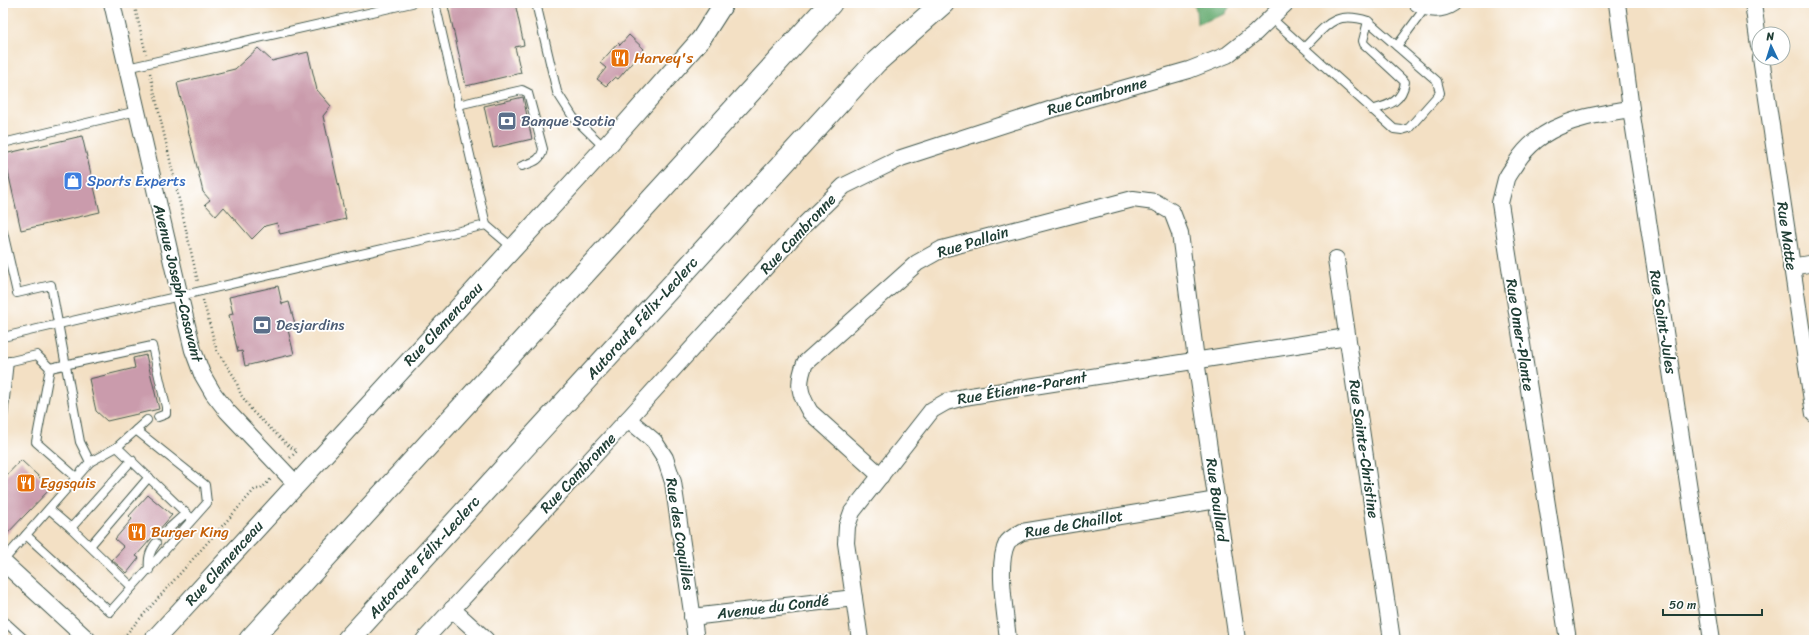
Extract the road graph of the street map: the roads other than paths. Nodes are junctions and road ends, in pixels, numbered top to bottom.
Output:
1 (112, 3) edge
2 (412, 3) edge
3 (435, 3) edge
4 (536, 3) edge
5 (724, 3) edge
6 (831, 3) edge
7 (943, 3) edge
8 (1286, 3) edge
9 (1453, 3) edge
10 (1617, 3) edge
11 (1753, 3) edge
12 (1421, 5) edge
13 (1271, 18) junction
14 (1368, 21) junction
15 (1756, 26) edge
16 (1397, 46) junction
17 (1304, 48) junction
18 (1762, 66) edge
19 (127, 68) junction
20 (458, 105) junction
21 (1631, 109) junction
22 (1372, 110) junction
23 (137, 111) junction
24 (3, 143) edge
25 (605, 148) junction
26 (522, 166) dead end
27 (486, 225) junction
28 (3, 232) edge
29 (513, 248) junction
30 (1336, 259) dead end
31 (1814, 263) edge
32 (1792, 266) junction
33 (180, 297) junction
34 (59, 324) junction
35 (3, 337) edge
36 (1347, 337) junction
37 (1196, 360) junction
38 (6, 362) edge
39 (66, 365) junction
40 (50, 368) junction
41 (1814, 414) edge
42 (3, 417) edge
43 (158, 417) dead end
44 (628, 419) junction
45 (147, 420) dead end
46 (136, 430) junction
47 (117, 447) junction
48 (132, 460) junction
49 (90, 462) junction
50 (881, 476) junction
51 (149, 477) junction
52 (77, 478) junction
53 (296, 484) junction
54 (1217, 500) junction
55 (49, 509) junction
56 (189, 516) junction
57 (71, 528) junction
58 (164, 533) dead end
59 (26, 535) junction
60 (156, 543) dead end
61 (90, 546) junction
62 (3, 562) edge
63 (149, 570) junction
64 (132, 587) junction
65 (854, 598) junction
66 (452, 609) junction
67 (692, 617) junction
68 (3, 620) edge
69 (24, 640) edge
70 (88, 640) edge
71 (154, 640) edge
72 (250, 640) edge
73 (348, 640) edge
74 (424, 640) edge
75 (486, 640) edge
76 (696, 640) edge
77 (860, 640) edge
78 (1008, 640) edge
79 (1237, 640) edge
80 (1392, 640) edge
81 (1568, 640) edge
82 (1712, 640) edge

1 - 19 street, Avenue Joseph-Casavant
2 - 19 lane
3 - 20 lane
4 - 25 lane
5 - 25 street, Rue Clemenceau
6 - 72 highway
7 - 73 highway, Autoroute Félix-Leclerc
8 - 13 street, Rue Cambronne
9 - 12 street
10 - 21 street, Rue Saint-Jules
11 - 15 street
12 - 16 lane
13 - 17 lane
13 - 44 street, Rue Cambronne
14 - 16 lane
14 - 17 lane
14 - 22 lane
16 - 22 lane
17 - 22 lane
18 - 32 street, Rue Matte
19 - 23 street, Avenue Joseph-Casavant
20 - 26 lane
20 - 27 lane
21 - 81 street, Rue Omer-Plante
21 - 82 street, Rue Saint-Jules
23 - 24 lane
23 - 33 street, Avenue Joseph-Casavant
25 - 29 street, Rue Clemenceau
27 - 29 lane
27 - 33 lane
28 - 34 lane
29 - 53 street, Rue Clemenceau
30 - 36 street, Rue Sainte-Christine
31 - 32 street
32 - 41 street, Rue Matte
33 - 34 lane
33 - 53 street, Avenue Joseph-Casavant
34 - 35 lane
34 - 39 lane
36 - 37 street, Rue Étienne-Parent
36 - 80 street, Rue Sainte-Christine
37 - 50 street, Rue Étienne-Parent
37 - 50 street, Rue Pallain
37 - 54 street, Rue Boullard
38 - 40 lane
38 - 42 lane
39 - 40 lane
39 - 43 lane
39 - 49 lane
40 - 52 lane
44 - 66 street, Rue Cambronne
44 - 67 street, Rue des Coquilles
45 - 46 lane
46 - 47 lane
46 - 56 lane
47 - 48 lane
47 - 49 lane
48 - 51 lane
48 - 57 lane
49 - 52 lane
50 - 65 street, Rue Étienne-Parent
51 - 56 lane
51 - 61 lane
52 - 55 lane
53 - 71 street, Rue Clemenceau
54 - 78 street, Rue de Chaillot
54 - 79 street, Rue Boullard
55 - 57 lane
55 - 59 lane
56 - 58 lane
56 - 63 lane
57 - 61 lane
59 - 62 lane
59 - 64 lane
60 - 63 lane
61 - 64 lane
62 - 70 street
63 - 64 lane
65 - 67 street, Avenue du Condé
65 - 77 street, Rue Étienne-Parent
66 - 74 street, Rue Cambronne
66 - 75 street
67 - 76 street, Rue des Coquilles
68 - 69 lane

